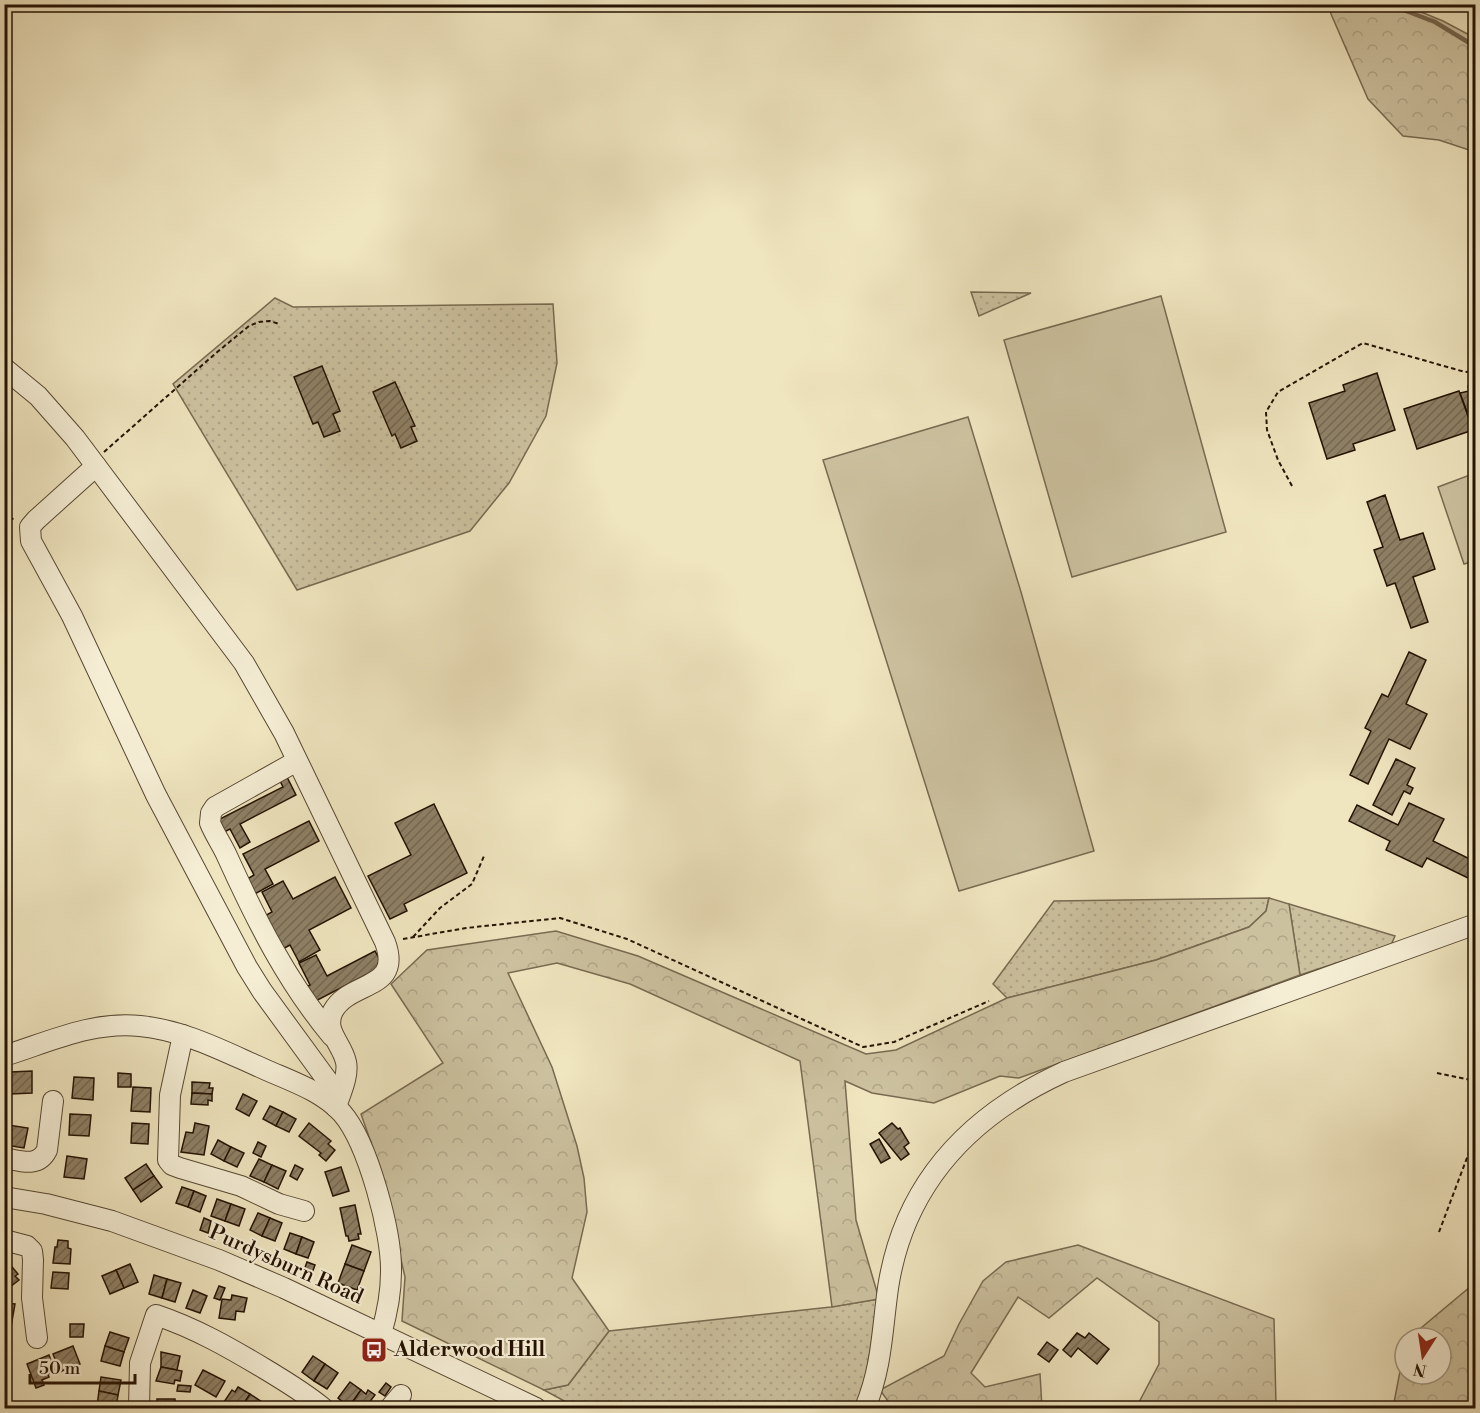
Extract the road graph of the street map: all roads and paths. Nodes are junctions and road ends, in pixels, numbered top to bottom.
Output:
1 (279, 324) dead end
2 (4, 368) edge
3 (1476, 371) edge
4 (95, 464) junction
5 (1292, 486) dead end
6 (297, 761) junction
7 (484, 856) dead end
8 (1476, 924) edge
9 (413, 937) junction
10 (385, 942) junction
11 (989, 1000) dead end
12 (183, 1035) junction
13 (334, 1038) junction
14 (4, 1056) edge
15 (1437, 1072) dead end
16 (1476, 1081) edge
17 (53, 1101) dead end
18 (336, 1107) junction
19 (1476, 1134) edge
20 (4, 1158) edge
21 (4, 1197) edge
22 (304, 1211) dead end
23 (1439, 1232) dead end
24 (4, 1240) edge
25 (381, 1334) junction
26 (37, 1338) dead end
27 (139, 1408) edge
28 (323, 1408) edge
29 (536, 1408) edge
30 (865, 1408) edge

1 - 4 path
2 - 4 street
3 - 5 path
4 - 6 street
4 - 18 street
6 - 10 street
6 - 13 street
7 - 9 path
8 - 30 street
9 - 10 path
9 - 11 path
10 - 13 street
12 - 14 street
12 - 18 street
12 - 22 street
13 - 18 street
15 - 16 path
17 - 20 street
18 - 25 street
19 - 23 path
21 - 25 street, Purdysburn Road
24 - 26 street
25 - 29 street, Purdysburn Road
27 - 28 street

